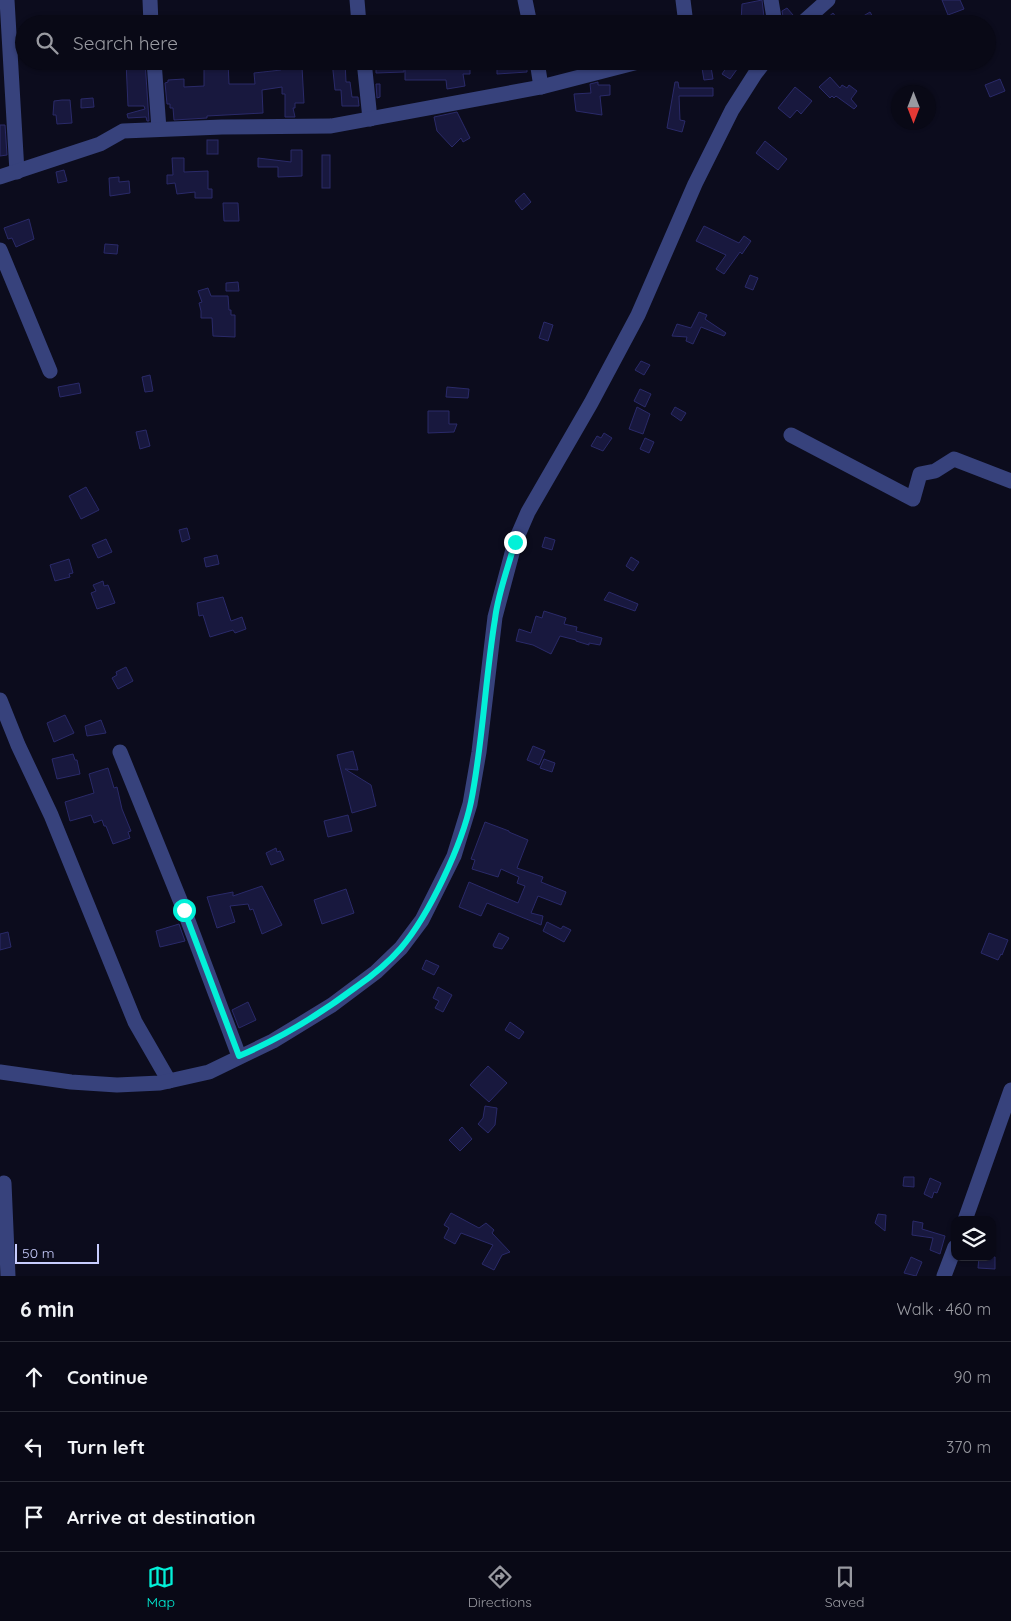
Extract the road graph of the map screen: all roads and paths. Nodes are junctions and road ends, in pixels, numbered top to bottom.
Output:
1 (7, 0) edge
2 (150, 0) edge
3 (357, 0) edge
4 (525, 0) edge
5 (683, 0) edge
6 (771, 0) edge
7 (828, 0) edge
8 (151, 15) edge
9 (358, 15) edge
10 (528, 15) edge
11 (685, 15) edge
12 (774, 15) edge
13 (811, 15) edge
14 (155, 70) edge
15 (365, 70) edge
16 (538, 70) edge
17 (607, 70) edge
18 (758, 70) edge
19 (541, 87) junction
20 (370, 119) junction
21 (159, 129) junction
22 (17, 172) junction
23 (0, 177) edge
24 (0, 250) edge
25 (50, 371) dead end
26 (791, 435) dead end
27 (1011, 481) edge
28 (0, 700) edge
29 (120, 752) dead end
30 (239, 1056) junction
31 (0, 1072) edge
32 (169, 1081) junction
33 (1011, 1090) edge
34 (4, 1183) dead end
35 (965, 1216) edge
36 (951, 1258) edge
37 (8, 1276) edge
38 (944, 1276) edge

1 - 22 street
2 - 8 street
3 - 9 street
4 - 10 street
5 - 11 street
6 - 12 street
7 - 13 street
14 - 21 street
15 - 20 street
16 - 19 street
17 - 19 street
18 - 30 street
19 - 20 street
20 - 21 street
21 - 22 street
22 - 23 street
24 - 25 street
26 - 27 street
28 - 32 street
29 - 30 street
30 - 32 street
31 - 32 street
33 - 35 street
34 - 37 street
36 - 38 street

